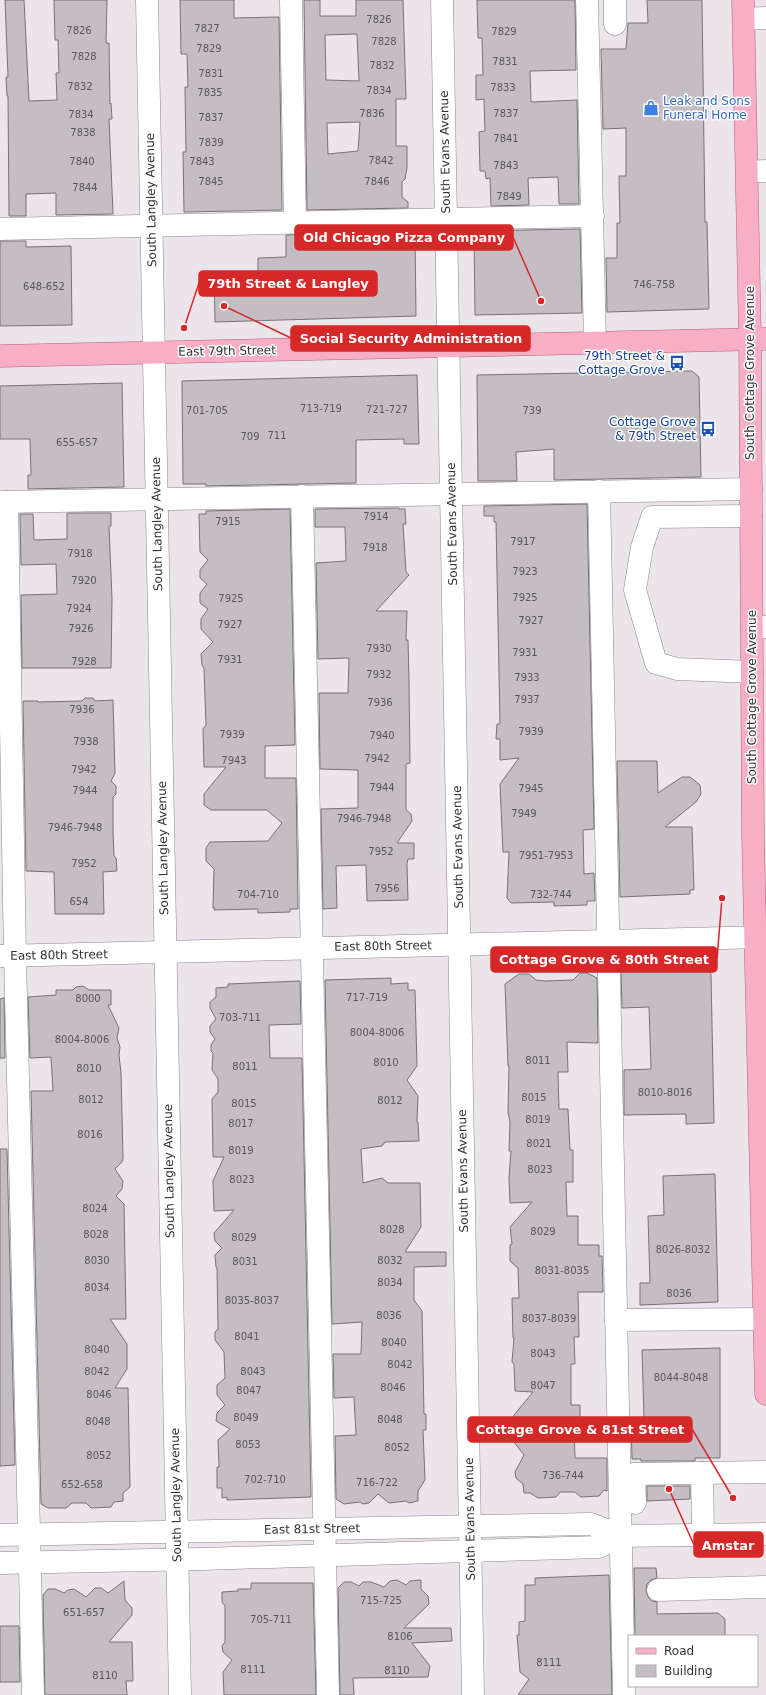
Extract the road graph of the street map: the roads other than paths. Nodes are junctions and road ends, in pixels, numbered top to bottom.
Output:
1 (147, 0) edge
2 (291, 0) edge
3 (442, 0) edge
4 (587, 0) edge
5 (615, 0) edge
6 (744, 9) edge
7 (766, 18) edge
8 (615, 24) dead end
9 (756, 172) edge
10 (593, 216) junction
11 (446, 219) junction
12 (0, 222) edge
13 (295, 222) junction
14 (151, 226) junction
15 (0, 229) edge
16 (758, 339) edge
17 (595, 342) junction
18 (448, 346) junction
19 (154, 352) junction
20 (0, 356) edge
21 (751, 489) junction
22 (598, 491) junction
23 (451, 493) junction
24 (302, 496) junction
25 (157, 498) junction
26 (3, 502) edge
27 (751, 516) junction
28 (759, 627) edge
29 (752, 672) junction
30 (760, 874) edge
31 (761, 937) edge
32 (608, 941) junction
33 (459, 945) junction
34 (311, 948) junction
35 (165, 952) junction
36 (7, 956) edge
37 (764, 1170) edge
38 (764, 1319) junction
39 (616, 1320) junction
40 (766, 1394) edge
41 (766, 1472) edge
42 (702, 1473) junction
43 (470, 1527) junction
44 (324, 1529) junction
45 (177, 1532) junction
46 (29, 1534) junction
47 (766, 1534) edge
48 (0, 1535) edge
49 (703, 1535) junction
50 (628, 1536) junction
51 (470, 1550) junction
52 (325, 1555) junction
53 (177, 1560) junction
54 (30, 1562) junction
55 (0, 1563) edge
56 (766, 1588) edge
57 (658, 1590) dead end
58 (33, 1695) edge
59 (180, 1695) edge
60 (328, 1695) edge
61 (473, 1695) edge
62 (624, 1695) edge

1 - 14 street, South Langley Avenue
2 - 13 street
3 - 11 street, South Evans Avenue
4 - 10 street
5 - 8 street
6 - 7 street
6 - 9 main road, South Cottage Grove Avenue
9 - 16 main road, South Cottage Grove Avenue
10 - 11 street
10 - 17 street
11 - 13 street
11 - 18 street, South Evans Avenue
12 - 15 street
13 - 14 street
14 - 15 street
14 - 19 street, South Langley Avenue
16 - 17 main road, East 79th Street
16 - 21 main road, South Cottage Grove Avenue
17 - 18 main road, East 79th Street
18 - 19 main road, East 79th Street
18 - 23 street, South Evans Avenue
19 - 20 main road, East 79th Street
19 - 25 street, South Langley Avenue
21 - 22 street
21 - 27 main road, South Cottage Grove Avenue
22 - 23 street
22 - 32 street
23 - 24 street
23 - 33 street, South Evans Avenue
24 - 25 street
24 - 34 street
25 - 26 street
25 - 35 street, South Langley Avenue
26 - 36 street
27 - 28 main road, South Cottage Grove Avenue
27 - 29 street
28 - 29 main road, South Cottage Grove Avenue
29 - 30 main road, South Cottage Grove Avenue
30 - 31 main road, South Cottage Grove Avenue
31 - 32 street, East 80th Street
31 - 37 main road, South Cottage Grove Avenue
32 - 33 street, East 80th Street
32 - 39 street
33 - 34 street, East 80th Street
33 - 43 street, South Evans Avenue
34 - 35 street, East 80th Street
34 - 44 street
35 - 36 street, East 80th Street
35 - 45 street, South Langley Avenue
36 - 46 street
37 - 38 main road, South Cottage Grove Avenue
38 - 39 street
38 - 40 main road, South Cottage Grove Avenue
39 - 50 street
41 - 42 street
42 - 49 street
42 - 50 street
43 - 44 street, East 81st Street
43 - 50 street, East 81st Street
43 - 51 street, South Evans Avenue
44 - 45 street, East 81st Street
44 - 52 street
45 - 46 street, East 81st Street
45 - 53 street, South Langley Avenue
46 - 48 street, East 81st Street
46 - 54 street
47 - 49 street, East 81st Street
49 - 50 street, East 81st Street
50 - 51 street, East 81st Street
50 - 62 street
51 - 52 street, East 81st Street
51 - 61 street, South Evans Avenue
52 - 53 street, East 81st Street
52 - 60 street
53 - 54 street, East 81st Street
53 - 59 street, South Langley Avenue
54 - 55 street, East 81st Street
54 - 58 street
56 - 57 street

